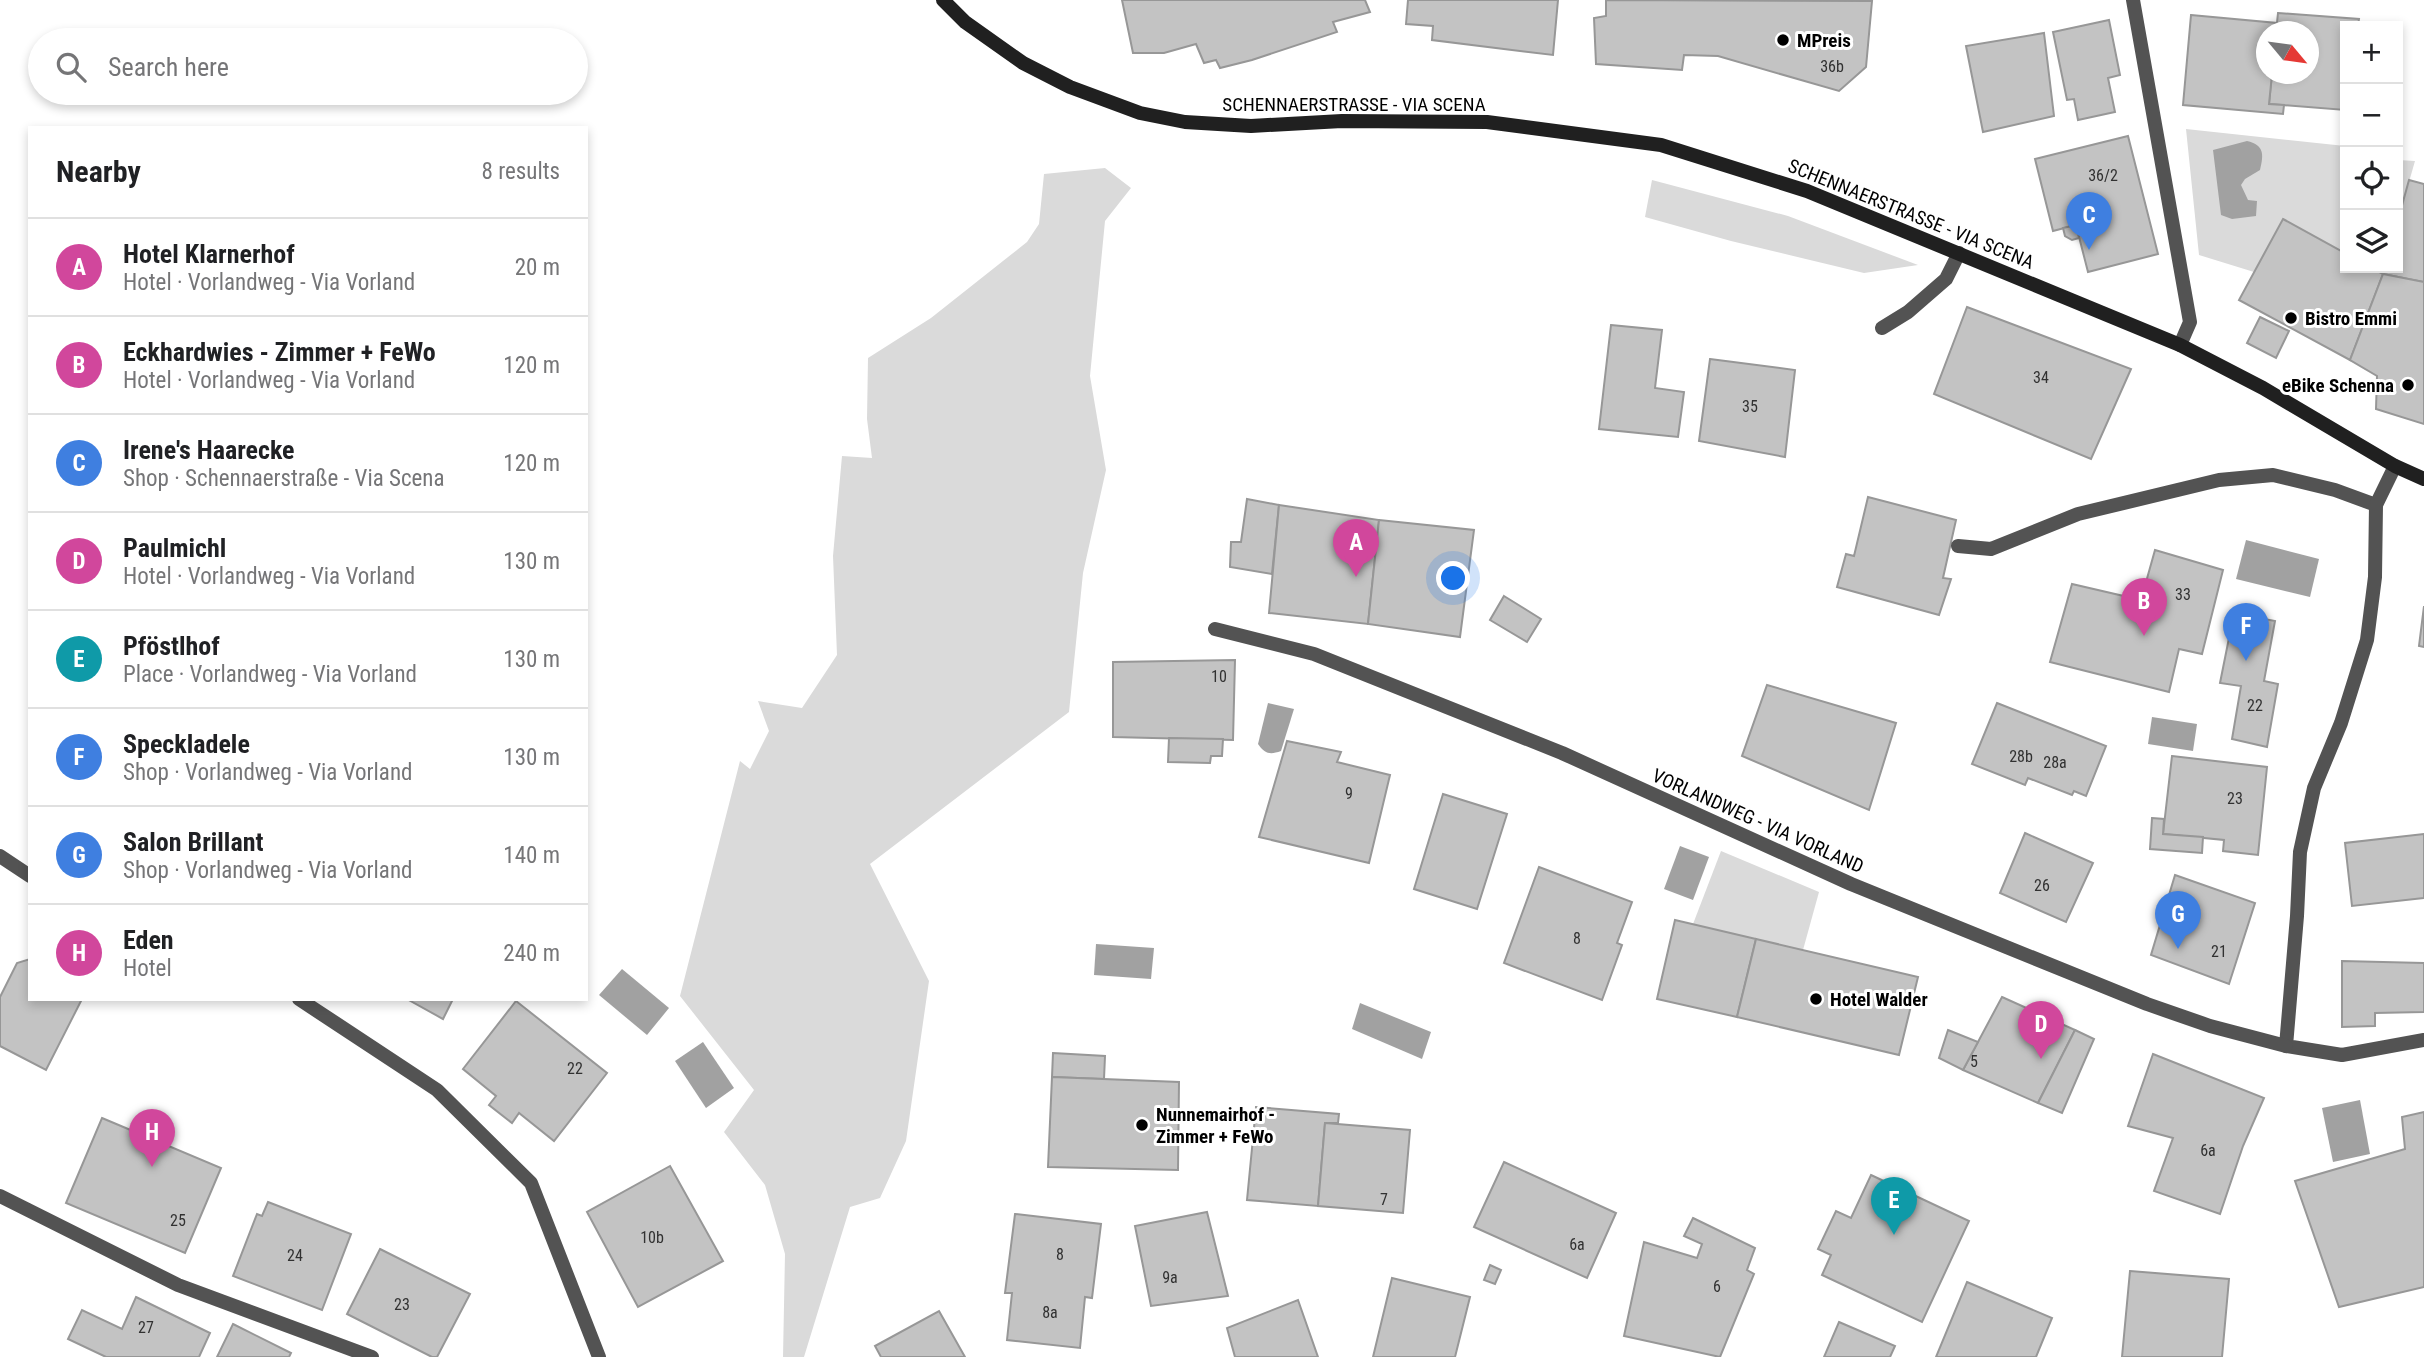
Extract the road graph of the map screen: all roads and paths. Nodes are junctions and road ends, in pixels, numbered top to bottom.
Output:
1 (943, 0) edge
2 (2133, 0) edge
3 (1959, 253) junction
4 (1882, 328) dead end
5 (2180, 345) junction
6 (2395, 466) junction
7 (2424, 480) edge
8 (2376, 505) junction
9 (1958, 545) dead end
10 (1215, 629) dead end
11 (0, 856) edge
12 (28, 875) edge
13 (302, 1001) edge
14 (2424, 1040) edge
15 (2286, 1046) junction
16 (0, 1196) edge
17 (372, 1357) edge
18 (599, 1357) edge

1 - 3 street, SCHENNAERSTRASSE - VIA SCENA
2 - 5 street
3 - 4 street
3 - 5 street, SCHENNAERSTRASSE - VIA SCENA
5 - 6 street, SCHENNAERSTRASSE - VIA SCENA
6 - 7 street, SCHENNAERSTRASSE - VIA SCENA
6 - 8 street
8 - 9 street
8 - 15 street
10 - 15 street, VORLANDWEG - VIA VORLAND
11 - 12 street
13 - 18 street
14 - 15 street, VORLANDWEG - VIA VORLAND
16 - 17 street

